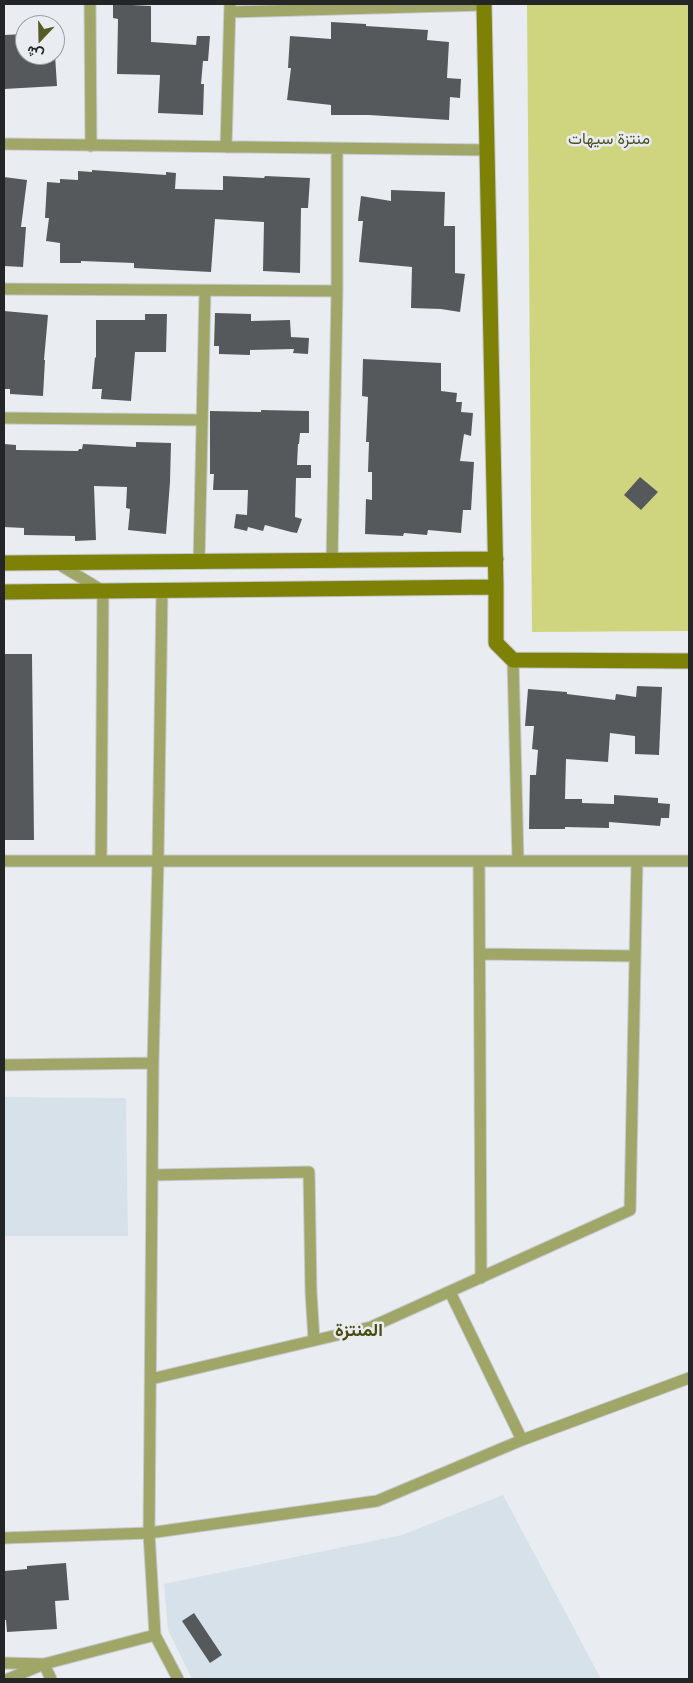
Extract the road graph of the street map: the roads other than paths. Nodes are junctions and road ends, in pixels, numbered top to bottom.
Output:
1 (90, 4) edge
2 (484, 5) edge
3 (344, 6) edge
4 (230, 8) edge
5 (4, 144) edge
6 (91, 146) junction
7 (226, 147) junction
8 (338, 149) junction
9 (487, 150) junction
10 (4, 289) edge
11 (205, 291) junction
12 (337, 291) junction
13 (4, 418) edge
14 (202, 420) junction
15 (496, 559) junction
16 (332, 561) junction
17 (199, 562) junction
18 (57, 563) junction
19 (4, 564) edge
20 (496, 587) junction
21 (103, 591) junction
22 (162, 591) junction
23 (4, 592) edge
24 (513, 660) junction
25 (689, 662) edge
26 (4, 861) edge
27 (101, 861) junction
28 (158, 861) junction
29 (479, 861) junction
30 (518, 861) junction
31 (637, 861) junction
32 (689, 861) edge
33 (480, 954) junction
34 (635, 956) junction
35 (153, 1063) junction
36 (4, 1065) edge
37 (152, 1175) junction
38 (481, 1278) junction
39 (450, 1292) junction
40 (314, 1340) junction
41 (689, 1378) edge
42 (151, 1379) junction
43 (522, 1440) junction
44 (149, 1533) junction
45 (4, 1538) edge
46 (155, 1635) junction
47 (4, 1663) edge
48 (44, 1664) junction
49 (8, 1679) edge
50 (51, 1679) edge
51 (178, 1679) edge

1 - 6 street
2 - 3 street
2 - 9 street
3 - 4 street
4 - 7 street
5 - 6 street
6 - 7 street
7 - 8 street
8 - 9 street
8 - 12 street
9 - 15 street
10 - 11 street
11 - 12 street
11 - 14 street
12 - 16 street
13 - 14 street
14 - 17 street
15 - 16 street
15 - 20 street
16 - 17 street
17 - 18 street
18 - 19 street
18 - 21 street
20 - 22 street
20 - 24 street
21 - 22 street
21 - 23 street
21 - 27 street
22 - 28 street
24 - 25 street
24 - 30 street
26 - 27 street
27 - 28 street
28 - 29 street
28 - 35 street
29 - 30 street
29 - 33 street
30 - 31 street
31 - 32 street
31 - 34 street
33 - 34 street
33 - 38 street
34 - 38 street
35 - 36 street
35 - 37 street
37 - 40 street
37 - 42 street
38 - 39 street
39 - 40 street
39 - 43 street
40 - 42 street
41 - 43 street
42 - 44 street
43 - 44 street
44 - 45 street
44 - 46 street
46 - 48 street
46 - 51 street
47 - 48 street
48 - 49 street
48 - 50 street

